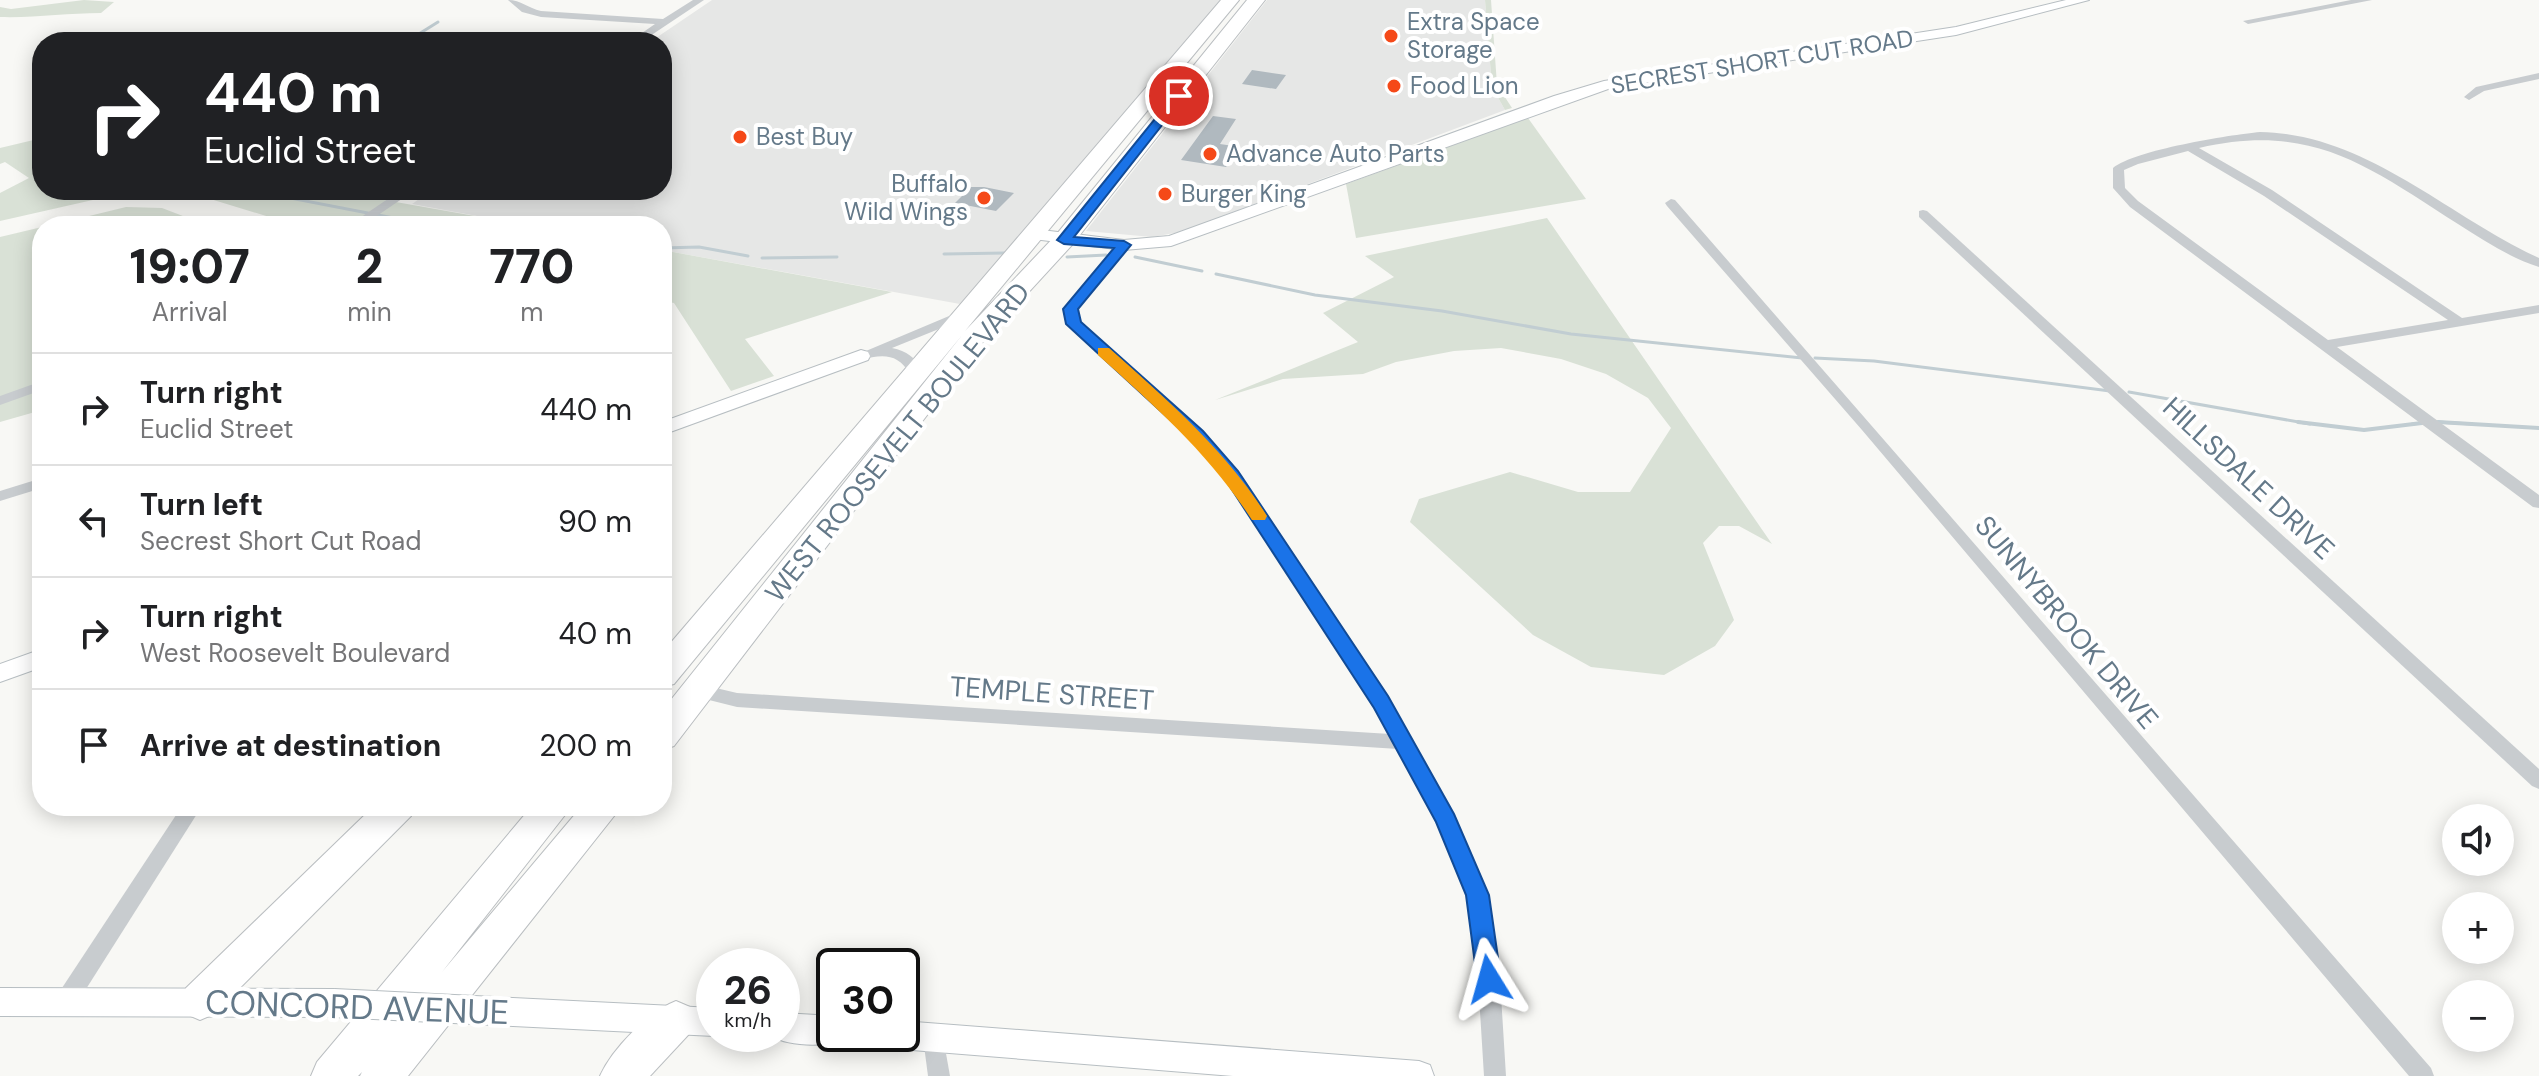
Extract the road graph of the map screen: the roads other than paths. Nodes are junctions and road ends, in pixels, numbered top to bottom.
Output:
1 (513, 0) edge
2 (699, 0) edge
3 (1230, 0) edge
4 (1256, 0) edge
5 (2082, 0) edge
6 (2367, 0) edge
7 (2343, 2) edge
8 (2248, 21) dead end
9 (665, 22) junction
10 (650, 32) edge
11 (2539, 76) edge
12 (2469, 97) dead end
13 (2192, 149) junction
14 (394, 200) edge
15 (1671, 203) dead end
16 (1923, 214) dead end
17 (369, 216) edge
18 (1033, 234) junction
19 (1064, 240) junction
20 (1124, 245) junction
21 (2539, 263) edge
22 (2539, 309) edge
23 (966, 313) junction
24 (2459, 322) junction
25 (2325, 345) junction
26 (861, 356) junction
27 (915, 371) junction
28 (32, 389) edge
29 (0, 401) edge
30 (672, 425) edge
31 (32, 486) edge
32 (0, 496) edge
33 (2539, 503) edge
34 (672, 661) edge
35 (32, 662) edge
36 (0, 673) edge
37 (699, 691) junction
38 (672, 724) edge
39 (1403, 742) junction
40 (2539, 781) edge
41 (186, 816) edge
42 (388, 816) edge
43 (540, 816) edge
44 (596, 816) edge
45 (66, 1001) junction
46 (200, 1001) junction
47 (0, 1002) edge
48 (695, 1021) edge
49 (920, 1037) edge
50 (934, 1038) junction
51 (332, 1076) edge
52 (381, 1076) edge
53 (621, 1076) edge
54 (939, 1076) edge
55 (1419, 1076) edge
56 (1495, 1076) edge
57 (2423, 1076) edge

1 - 9 street
2 - 9 street
3 - 18 highway, WEST ROOSEVELT BOULEVARD
4 - 19 highway, WEST ROOSEVELT BOULEVARD
5 - 20 main road, SECREST SHORT CUT ROAD
6 - 7 street
7 - 8 street
9 - 10 street
11 - 12 street
13 - 21 street
13 - 24 street
13 - 25 street
14 - 17 street
15 - 57 street, SUNNYBROOK DRIVE
16 - 40 street, HILLSDALE DRIVE
18 - 19 main road, SECREST SHORT CUT ROAD
18 - 23 highway, WEST ROOSEVELT BOULEVARD
19 - 20 main road, SECREST SHORT CUT ROAD
19 - 37 highway, WEST ROOSEVELT BOULEVARD
20 - 39 street
22 - 24 street
23 - 26 street
23 - 27 highway, WEST ROOSEVELT BOULEVARD
24 - 25 street
25 - 33 street
26 - 27 street
26 - 30 main road
27 - 34 highway, WEST ROOSEVELT BOULEVARD
28 - 29 street
31 - 32 street
35 - 36 main road
37 - 38 highway, WEST ROOSEVELT BOULEVARD
37 - 39 street, TEMPLE STREET
39 - 56 street
41 - 45 street
42 - 46 highway
43 - 51 highway
44 - 52 highway
45 - 46 main road, CONCORD AVENUE
45 - 47 main road, CONCORD AVENUE
46 - 48 main road, CONCORD AVENUE, bridge
48 - 53 highway
49 - 50 main road
50 - 54 street
50 - 55 main road

